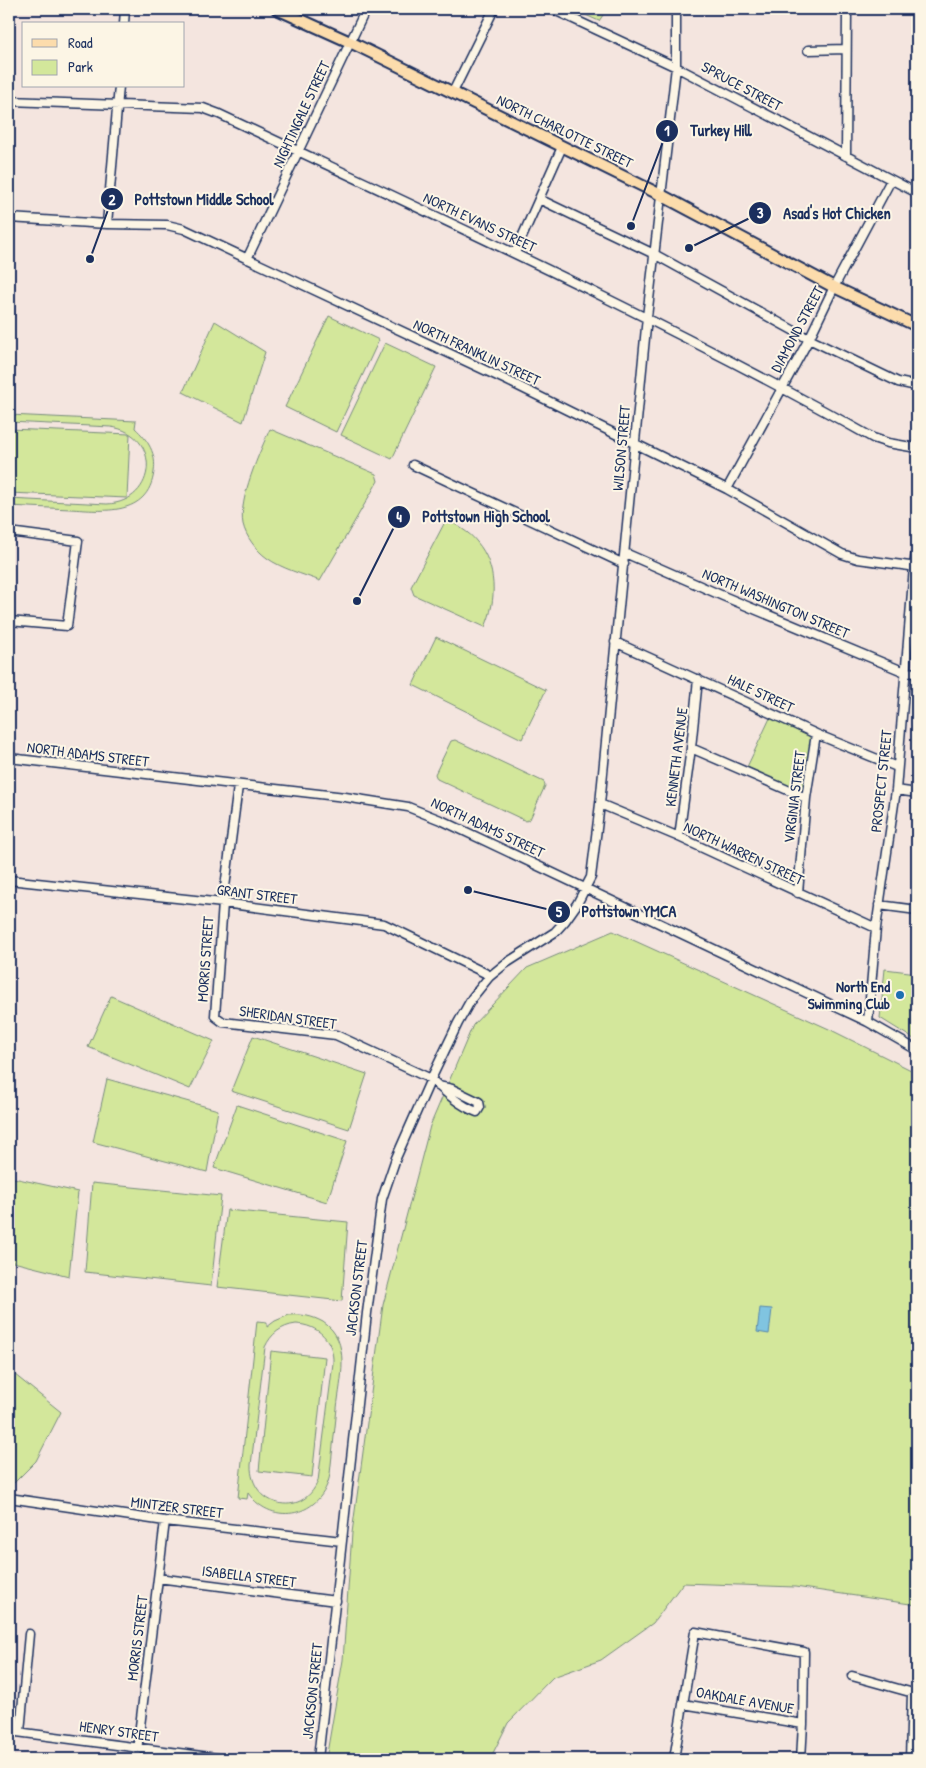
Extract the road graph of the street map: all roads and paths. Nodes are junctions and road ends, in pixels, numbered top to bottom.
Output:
1 (125, 9) edge
2 (278, 9) edge
3 (366, 9) edge
4 (494, 9) edge
5 (552, 9) edge
6 (676, 9) edge
7 (847, 9) edge
8 (124, 22) edge
9 (350, 42) junction
10 (846, 49) junction
11 (808, 50) dead end
12 (676, 67) junction
13 (120, 88) edge
14 (453, 92) junction
15 (9, 101) edge
16 (118, 104) junction
17 (562, 147) junction
18 (298, 152) junction
19 (846, 156) junction
20 (891, 180) junction
21 (917, 193) edge
22 (662, 196) junction
23 (539, 199) junction
24 (9, 218) edge
25 (107, 224) junction
26 (514, 253) junction
27 (654, 254) junction
28 (247, 259) junction
29 (834, 287) junction
30 (647, 317) junction
31 (917, 326) edge
32 (809, 339) junction
33 (917, 386) edge
34 (782, 387) junction
35 (635, 444) junction
36 (917, 448) edge
37 (413, 464) dead end
38 (727, 489) junction
39 (9, 532) edge
40 (917, 544) edge
41 (625, 553) junction
42 (624, 564) junction
43 (916, 567) edge
44 (9, 621) edge
45 (615, 642) junction
46 (905, 672) junction
47 (917, 673) edge
48 (698, 679) junction
49 (816, 734) junction
50 (691, 748) junction
51 (9, 758) edge
52 (897, 767) junction
53 (238, 786) junction
54 (896, 790) junction
55 (917, 792) edge
56 (806, 798) junction
57 (600, 804) junction
58 (679, 837) junction
59 (9, 880) edge
60 (586, 888) junction
61 (798, 894) junction
62 (223, 903) junction
63 (879, 904) junction
64 (917, 910) edge
65 (876, 928) junction
66 (489, 977) junction
67 (215, 1016) joint
68 (868, 1022) junction
69 (917, 1050) edge
70 (431, 1079) junction
71 (438, 1086) junction
72 (9, 1498) edge
73 (165, 1520) junction
74 (342, 1541) junction
75 (158, 1578) junction
76 (336, 1601) junction
77 (29, 1634) dead end
78 (852, 1676) dead end
79 (914, 1694) edge
80 (683, 1704) junction
81 (803, 1724) junction
82 (9, 1730) edge
83 (20, 1732) junction
84 (138, 1748) junction
85 (136, 1759) edge
86 (225, 1759) edge
87 (318, 1759) edge
88 (674, 1759) edge
89 (801, 1759) edge
90 (910, 1759) edge

1 - 8 street
2 - 9 main road, NORTH CHARLOTTE STREET
3 - 9 street, NIGHTINGALE STREET
4 - 14 street
5 - 12 street, SPRUCE STREET
6 - 12 street, WILSON STREET
7 - 10 street
9 - 14 main road, NORTH CHARLOTTE STREET
9 - 18 street, NIGHTINGALE STREET
10 - 11 street
10 - 19 street
12 - 19 street, SPRUCE STREET
12 - 22 street, WILSON STREET
13 - 16 street
14 - 17 main road, NORTH CHARLOTTE STREET
15 - 16 street, NORTH EVANS STREET
16 - 18 street, NORTH EVANS STREET
16 - 25 street
17 - 22 main road, NORTH CHARLOTTE STREET
17 - 23 street
18 - 26 street, NORTH EVANS STREET
18 - 28 street, NIGHTINGALE STREET
19 - 20 street, SPRUCE STREET
20 - 21 street, SPRUCE STREET
20 - 29 street, DIAMOND STREET
22 - 27 street, WILSON STREET
22 - 29 main road, NORTH CHARLOTTE STREET
23 - 26 street
23 - 27 street
24 - 25 street, NORTH FRANKLIN STREET
25 - 28 street, NORTH FRANKLIN STREET
26 - 30 street, NORTH EVANS STREET
27 - 30 street, WILSON STREET
27 - 32 street
28 - 35 street, NORTH FRANKLIN STREET
29 - 31 main road, NORTH CHARLOTTE STREET
29 - 32 street, DIAMOND STREET
30 - 34 street, NORTH EVANS STREET
30 - 35 street, WILSON STREET
32 - 33 street
32 - 34 street, DIAMOND STREET
34 - 36 street, NORTH EVANS STREET
34 - 38 street, DIAMOND STREET
35 - 38 street, NORTH FRANKLIN STREET
35 - 41 street, WILSON STREET
37 - 42 street
38 - 43 street, NORTH FRANKLIN STREET
39 - 44 street
40 - 43 street, PROSPECT STREET
41 - 42 street, WILSON STREET
41 - 46 street, NORTH WASHINGTON STREET
42 - 45 street, WILSON STREET
43 - 46 street, PROSPECT STREET
45 - 48 street, HALE STREET
45 - 57 street, WILSON STREET
46 - 47 street, NORTH WASHINGTON STREET
46 - 52 street, PROSPECT STREET
48 - 49 street, HALE STREET
48 - 50 street, KENNETH AVENUE
49 - 52 street, HALE STREET
49 - 56 street, VIRGINIA STREET
50 - 56 street
50 - 58 street, KENNETH AVENUE
51 - 53 street, NORTH ADAMS STREET
52 - 54 street, PROSPECT STREET
53 - 60 street, NORTH ADAMS STREET
53 - 62 street, MORRIS STREET
54 - 55 street
54 - 63 street, PROSPECT STREET
56 - 61 street, VIRGINIA STREET
57 - 58 street, NORTH WARREN STREET
57 - 60 street, WILSON STREET
58 - 61 street, NORTH WARREN STREET
59 - 62 street, GRANT STREET
60 - 66 street, JACKSON STREET
60 - 68 street, NORTH ADAMS STREET
61 - 65 street, NORTH WARREN STREET
62 - 66 street, GRANT STREET
62 - 67 street, MORRIS STREET
63 - 64 street
63 - 65 street, PROSPECT STREET
65 - 68 street, PROSPECT STREET
66 - 70 street, JACKSON STREET
67 - 70 street, SHERIDAN STREET
68 - 69 street, NORTH ADAMS STREET
70 - 71 street, SHERIDAN STREET
70 - 74 street, JACKSON STREET
71 - 71 street, SHERIDAN STREET
72 - 73 street, MINTZER STREET
73 - 74 street, MINTZER STREET
73 - 75 street, MORRIS STREET
74 - 76 street, JACKSON STREET
75 - 76 street, ISABELLA STREET
75 - 84 street, MORRIS STREET
76 - 87 street, JACKSON STREET
77 - 83 street
78 - 79 street
79 - 90 street
80 - 81 street, OAKDALE AVENUE
80 - 81 street
80 - 88 street
81 - 89 street
82 - 83 street, HENRY STREET
83 - 84 street, HENRY STREET
84 - 85 street, MORRIS STREET
84 - 86 street, HENRY STREET

